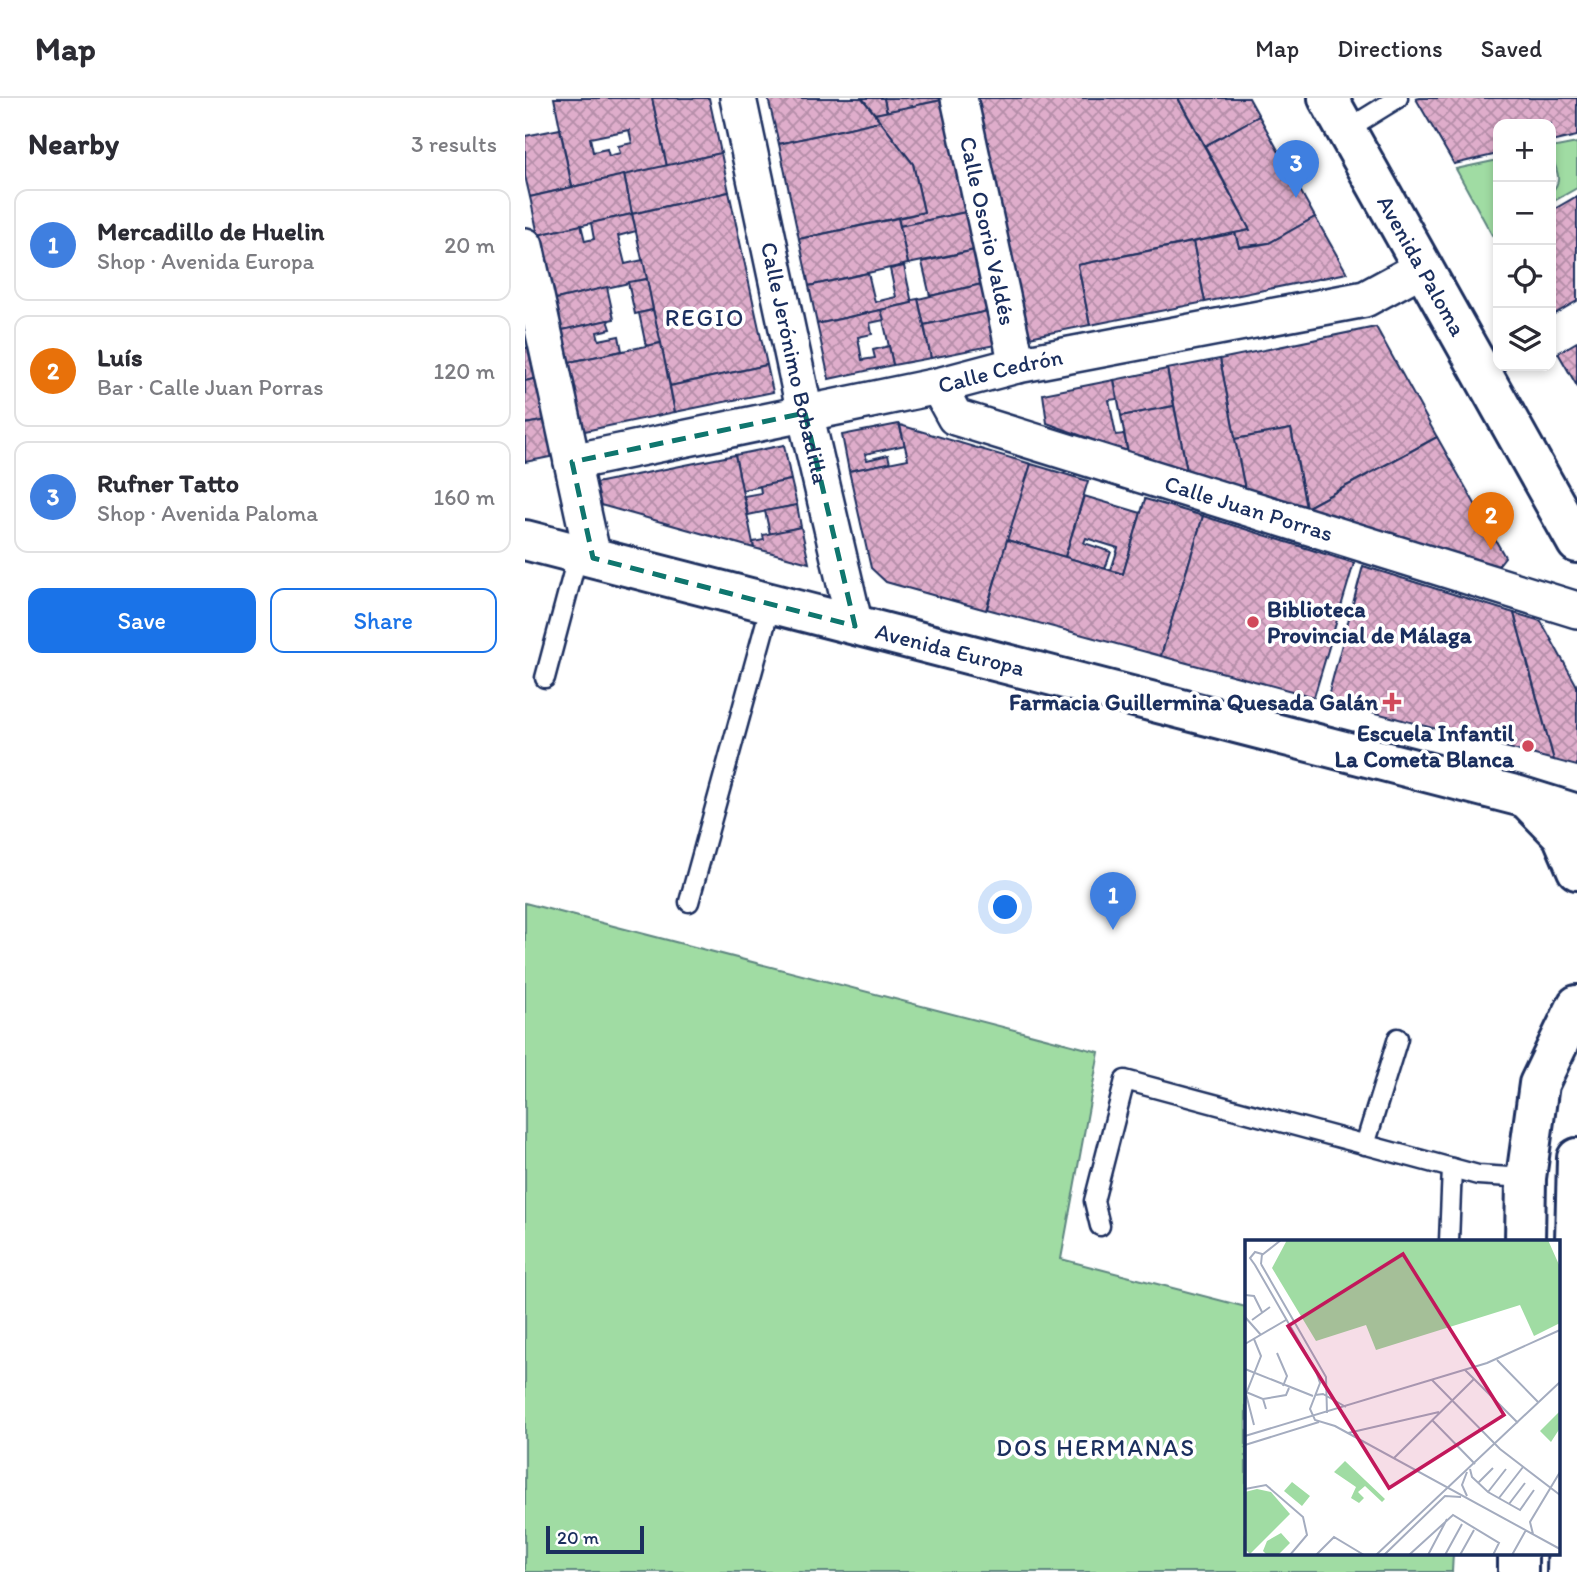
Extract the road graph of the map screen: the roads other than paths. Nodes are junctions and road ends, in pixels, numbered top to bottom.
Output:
1 (738, 98) edge
2 (959, 98) edge
3 (1398, 98) edge
4 (1337, 114) edge
5 (525, 246) edge
6 (1422, 268) junction
7 (1017, 365) junction
8 (938, 386) junction
9 (805, 413) junction
10 (572, 461) junction
11 (525, 540) edge
12 (1577, 543) edge
13 (586, 556) junction
14 (771, 604) junction
15 (1577, 610) edge
16 (855, 626) junction
17 (545, 678) dead end
18 (1526, 798) junction
19 (1577, 814) edge
20 (1577, 870) edge
21 (689, 902) dead end
22 (1570, 1021) edge
23 (1398, 1038) dead end
24 (1365, 1144) junction
25 (1577, 1158) edge
26 (1453, 1168) junction
27 (1526, 1178) junction
28 (1100, 1226) dead end
29 (1448, 1240) edge
30 (1525, 1240) edge
31 (1576, 1311) edge
32 (1518, 1554) edge
33 (1518, 1572) edge
34 (1567, 1572) edge

1 - 9 street, Calle Jerónimo Bobadilla
2 - 7 street, Calle Osorio Valdés
3 - 4 lane
4 - 6 main road, Avenida Paloma
5 - 10 street
6 - 7 street, Calle Cedrón
6 - 12 main road, Avenida Paloma
7 - 8 street, Calle Cedrón
8 - 9 street, Calle Cedrón
8 - 15 street, Calle Juan Porras
9 - 10 street, Calle Cedrón
9 - 16 street, Calle Jerónimo Bobadilla
10 - 13 street
11 - 13 main road, Avenida Europa
13 - 14 main road, Avenida Europa
13 - 17 lane
14 - 16 main road, Avenida Europa
14 - 21 lane
16 - 18 main road, Avenida Europa
18 - 19 main road, Avenida Europa
18 - 20 main road
22 - 27 main road
23 - 24 lane
24 - 26 lane
24 - 28 lane
25 - 31 main road
26 - 27 lane
26 - 29 lane
27 - 30 main road
31 - 34 main road
32 - 33 main road

